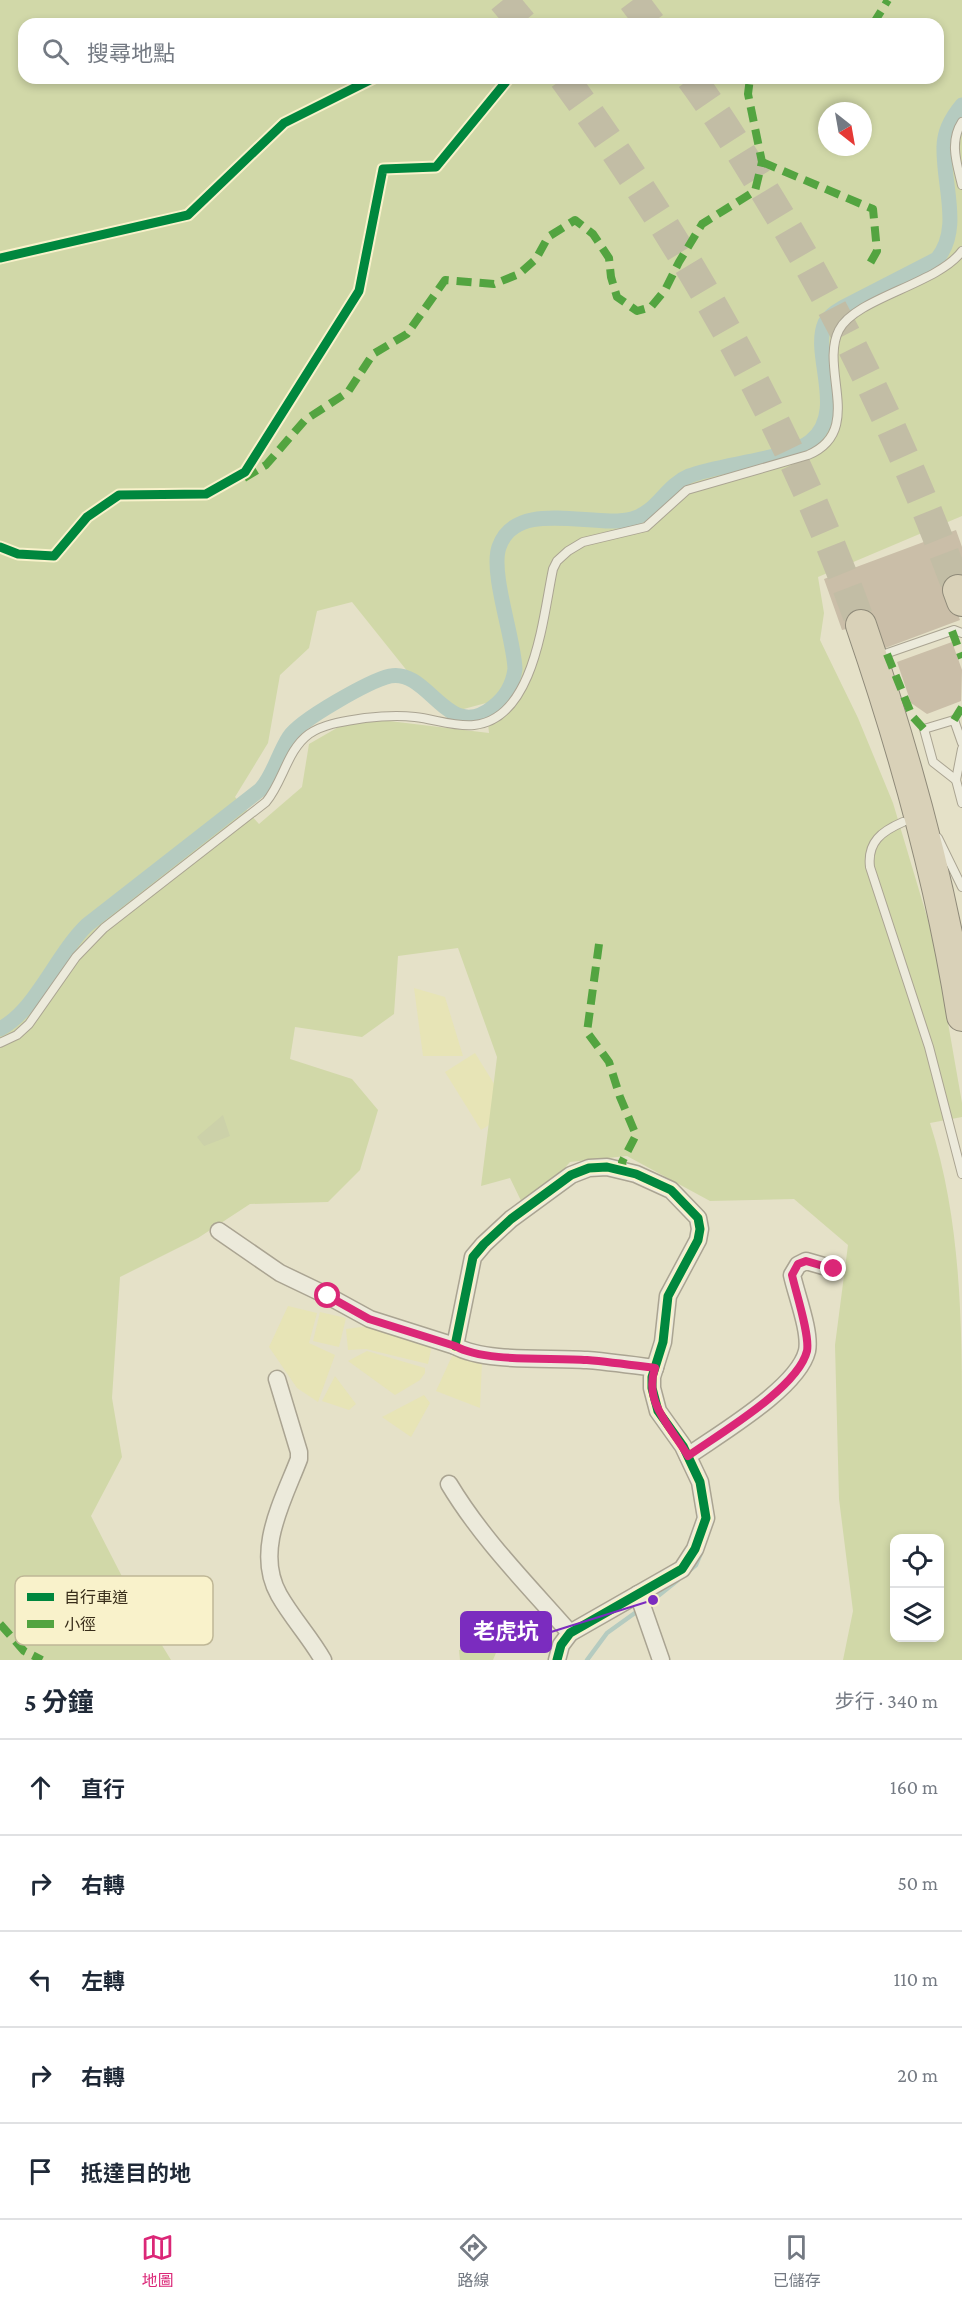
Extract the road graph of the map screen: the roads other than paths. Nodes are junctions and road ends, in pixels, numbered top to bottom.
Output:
1 (962, 122) edge
2 (962, 185) edge
3 (962, 251) edge
4 (861, 626) tunnel mouth
5 (962, 633) edge
6 (874, 664) junction
7 (962, 743) edge
8 (962, 749) edge
9 (909, 778) junction
10 (956, 780) junction
11 (962, 803) edge
12 (912, 822) junction
13 (950, 888) edge
14 (960, 941) dead end
15 (955, 971) junction
16 (962, 1016) edge
17 (0, 1043) edge
18 (962, 1174) edge
19 (219, 1231) dead end
20 (834, 1269) dead end
21 (455, 1346) junction
22 (655, 1368) junction
23 (277, 1379) dead end
24 (688, 1456) junction
25 (449, 1484) dead end
26 (639, 1597) junction
27 (570, 1633) junction
28 (323, 1660) edge
29 (557, 1660) edge
30 (661, 1660) edge

1 - 2 lane
3 - 17 lane
4 - 6 highway
5 - 6 lane
6 - 9 highway
7 - 10 lane
8 - 10 lane
9 - 12 highway
9 - 13 lane
10 - 11 lane
12 - 13 highway
12 - 18 lane
13 - 15 highway
14 - 15 lane
15 - 16 highway
19 - 21 street
20 - 24 street
21 - 22 street
21 - 22 street
22 - 24 street
23 - 28 street
24 - 26 street
25 - 27 street
26 - 27 street
26 - 30 street
27 - 29 street

